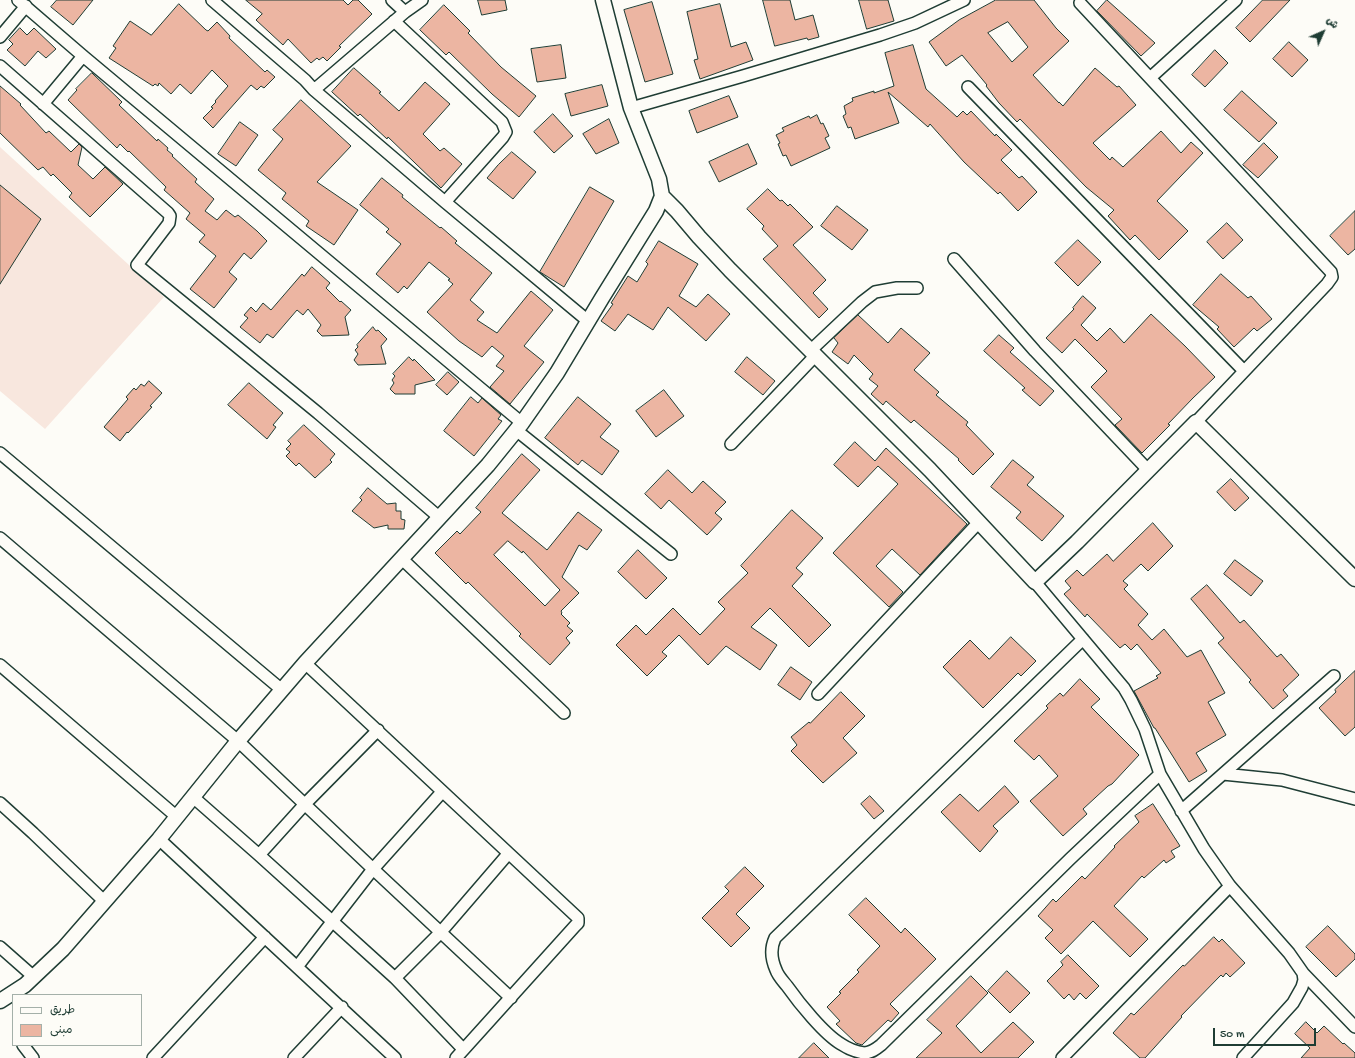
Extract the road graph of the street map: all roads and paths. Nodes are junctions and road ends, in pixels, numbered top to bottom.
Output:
1 (212, 0) edge
2 (392, 0) edge
3 (422, 0) edge
4 (603, 0) edge
5 (964, 0) edge
6 (1236, 0) edge
7 (22, 3) edge
8 (1080, 3) dead end
9 (405, 12) junction
10 (394, 21) junction
11 (0, 37) edge
12 (83, 56) junction
13 (0, 66) edge
14 (1150, 78) junction
15 (968, 87) dead end
16 (314, 90) junction
17 (44, 104) junction
18 (631, 108) junction
19 (662, 196) junction
20 (445, 202) junction
21 (954, 259) dead end
22 (916, 288) dead end
23 (588, 321) junction
24 (813, 353) junction
25 (1244, 371) junction
26 (1196, 422) junction
27 (519, 427) junction
28 (731, 444) dead end
29 (0, 453) edge
30 (1148, 470) junction
31 (440, 518) junction
32 (979, 522) junction
33 (0, 538) edge
34 (671, 554) dead end
35 (402, 559) junction
36 (1355, 579) edge
37 (1035, 582) junction
38 (1083, 639) junction
39 (305, 663) junction
40 (0, 665) edge
41 (1334, 676) dead end
42 (282, 690) junction
43 (818, 694) dead end
44 (564, 713) dead end
45 (378, 730) junction
46 (238, 742) junction
47 (1160, 774) junction
48 (1223, 774) junction
49 (442, 792) junction
50 (193, 797) junction
51 (1355, 799) edge
52 (0, 803) edge
53 (305, 804) junction
54 (1181, 811) junction
55 (177, 817) junction
56 (159, 839) junction
57 (508, 854) junction
58 (259, 855) junction
59 (372, 870) junction
60 (1230, 886) junction
61 (104, 902) junction
62 (333, 921) junction
63 (440, 933) junction
64 (265, 937) junction
65 (0, 947) edge
66 (297, 967) junction
67 (1303, 973) junction
68 (395, 978) junction
69 (26, 986) edge
70 (12, 994) edge
71 (12, 994) edge
72 (511, 998) junction
73 (0, 1001) edge
74 (342, 1007) junction
75 (1355, 1026) edge
76 (24, 1046) edge
77 (463, 1049) junction
78 (33, 1058) edge
79 (152, 1058) edge
80 (294, 1058) edge
81 (395, 1058) edge
82 (456, 1058) edge
83 (1062, 1058) edge
84 (1243, 1058) edge

1 - 16 street
2 - 9 street
3 - 9 street
4 - 18 street
5 - 18 street
6 - 14 street
7 - 11 street
7 - 12 street
8 - 14 street
9 - 10 street
10 - 16 street
10 - 20 street
12 - 17 street
12 - 27 street
13 - 17 street
14 - 25 street
15 - 25 street
16 - 20 street
17 - 31 street
18 - 19 street
19 - 23 street
19 - 24 street
20 - 23 street
21 - 30 street
22 - 24 street
23 - 27 street
24 - 28 street
24 - 32 street
25 - 26 street
26 - 30 street
26 - 36 street
27 - 31 street
27 - 34 street
29 - 42 street
30 - 37 street
31 - 35 street
32 - 37 street
32 - 43 street
33 - 46 street
35 - 39 street
35 - 44 street
37 - 38 street
38 - 47 street
38 - 47 street
39 - 42 street
39 - 45 street
40 - 55 street
41 - 48 street
42 - 46 street
45 - 49 street
45 - 53 street
46 - 50 street
46 - 53 street
47 - 54 street
48 - 51 street
48 - 54 street
49 - 57 street
49 - 59 street
50 - 55 street
50 - 58 street
52 - 61 street
53 - 58 street
53 - 59 street
54 - 60 street
55 - 56 street
56 - 61 street
56 - 64 street
57 - 63 street
57 - 72 street
58 - 62 street
59 - 62 street
59 - 63 street
60 - 67 street
60 - 83 street
61 - 69 street
62 - 66 street
62 - 68 street
63 - 68 street
63 - 72 street
64 - 66 street
64 - 79 street
65 - 69 street
66 - 74 street
67 - 75 street
67 - 84 street
68 - 77 street
69 - 71 street
70 - 73 street
72 - 77 street
74 - 80 street
74 - 81 street
76 - 78 street
77 - 82 street

